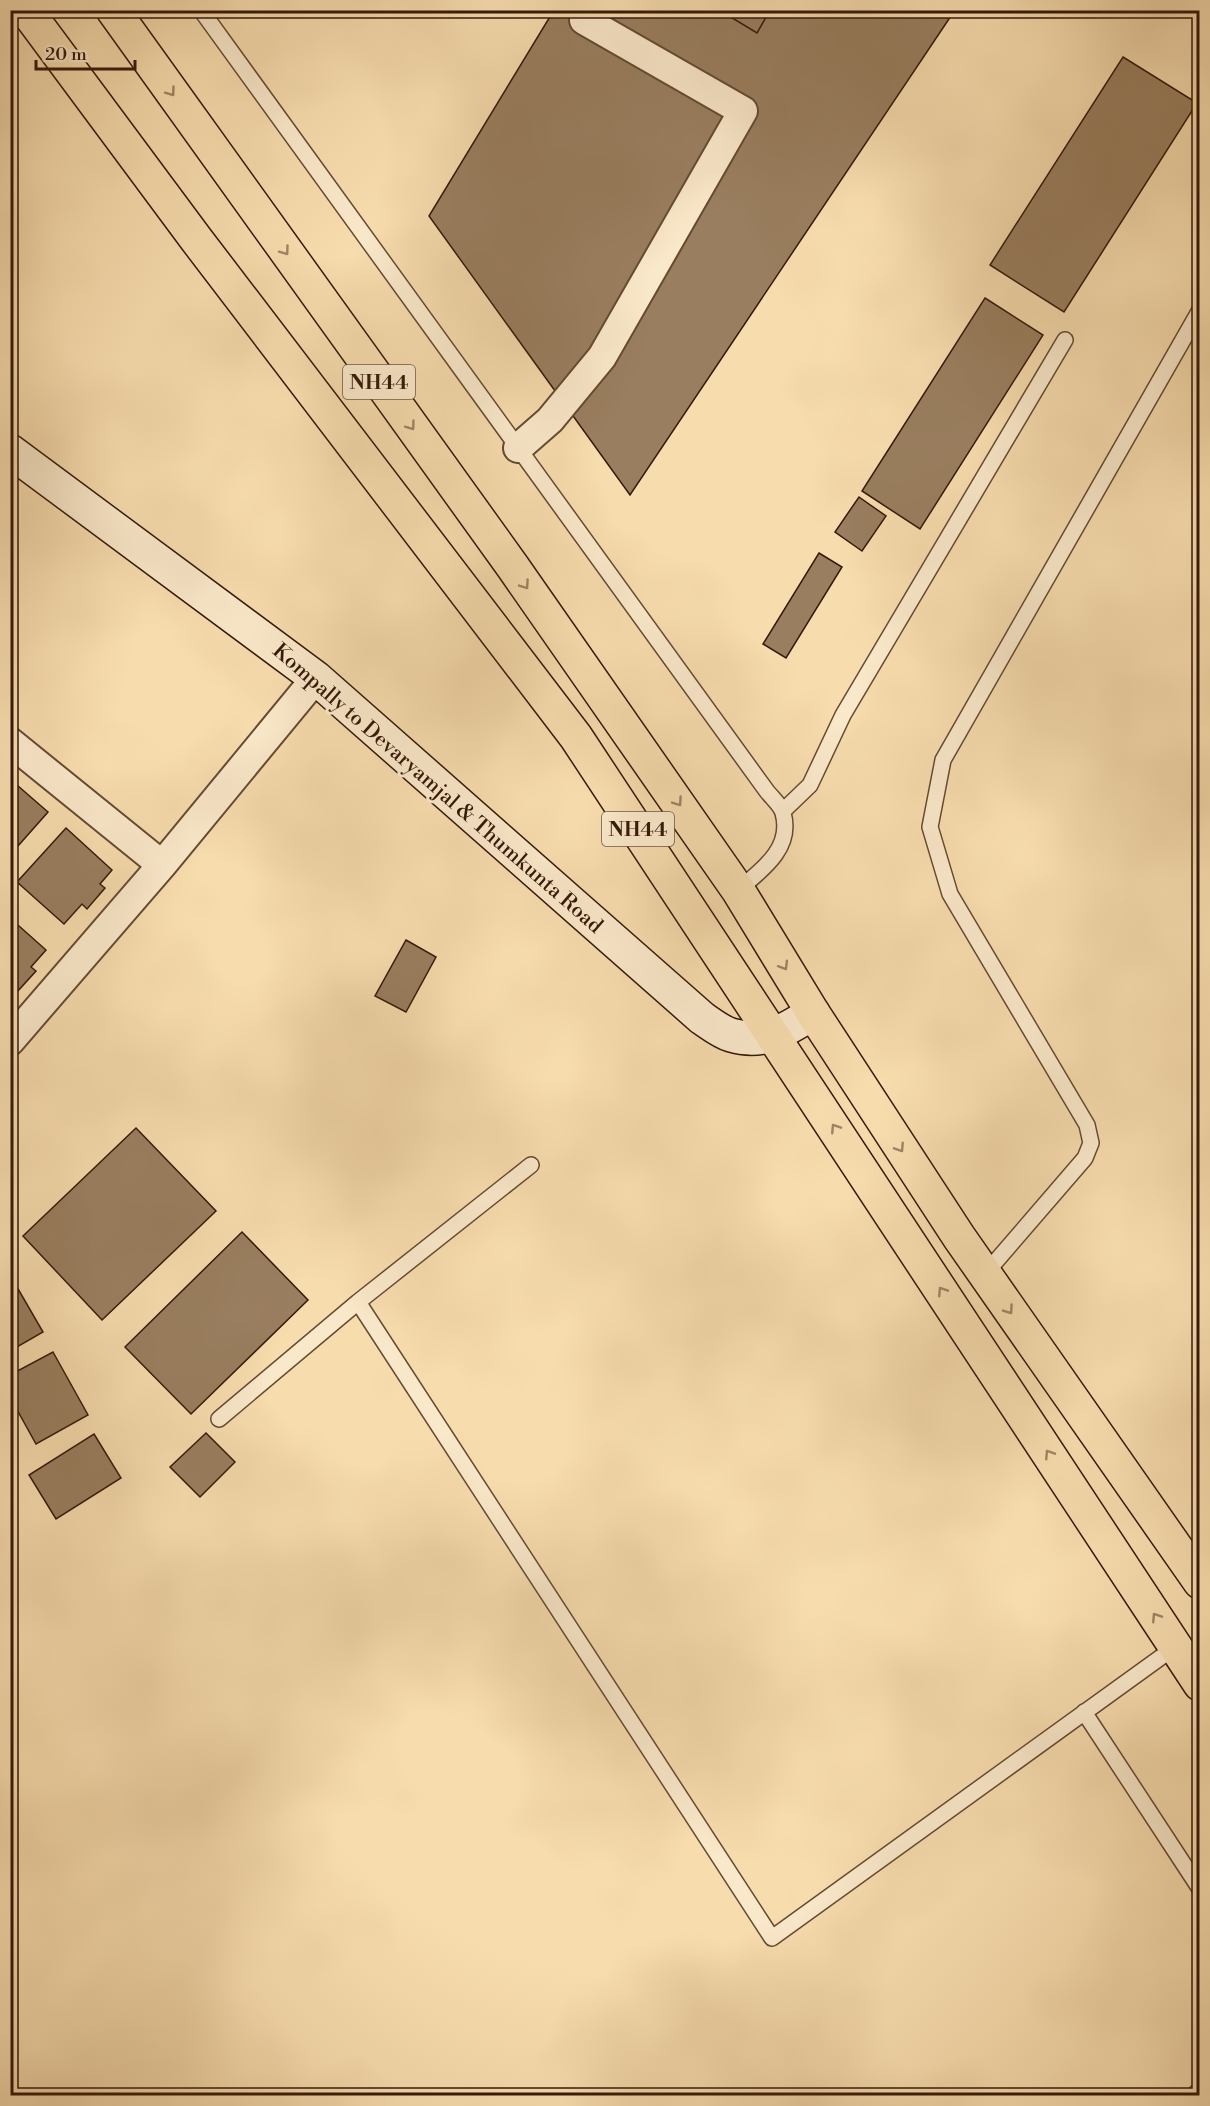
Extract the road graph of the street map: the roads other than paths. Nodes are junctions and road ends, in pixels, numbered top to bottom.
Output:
1 (26, 10) edge
2 (113, 10) edge
3 (201, 10) edge
4 (584, 20) dead end
5 (1200, 310) edge
6 (1065, 340) dead end
7 (518, 448) junction
8 (10, 451) edge
9 (316, 678) junction
10 (10, 742) edge
11 (783, 811) junction
12 (162, 865) junction
13 (738, 890) junction
14 (813, 1013) junction
15 (775, 1036) junction
16 (10, 1041) edge
17 (531, 1165) dead end
18 (985, 1275) junction
19 (358, 1302) junction
20 (219, 1419) dead end
21 (1200, 1582) edge
22 (1175, 1647) junction
23 (1200, 1684) edge
24 (1084, 1712) junction
25 (1200, 1889) edge
26 (1200, 2089) edge
27 (1193, 2096) edge

1 - 15 highway, NH44
2 -> 13 highway, NH44
3 - 7 lane
4 - 7 street
5 - 18 lane
6 - 11 lane
7 - 11 lane
8 - 9 main road, Kompally to Devaryamjal & Thumkunta Road
9 - 12 street
9 - 15 main road, Kompally to Devaryamjal & Thumkunta Road
10 - 12 street
11 - 13 lane
12 - 16 street
13 -> 14 highway, NH44
14 - 15 main road, Kompally to Devaryamjal & Thumkunta Road
14 -> 18 highway, NH44
22 -> 15 highway, NH44
17 - 19 lane
18 -> 21 highway, NH44
19 - 20 lane
19 - 24 lane
22 - 23 highway, NH44
22 - 24 lane
24 - 25 lane
26 - 27 lane

